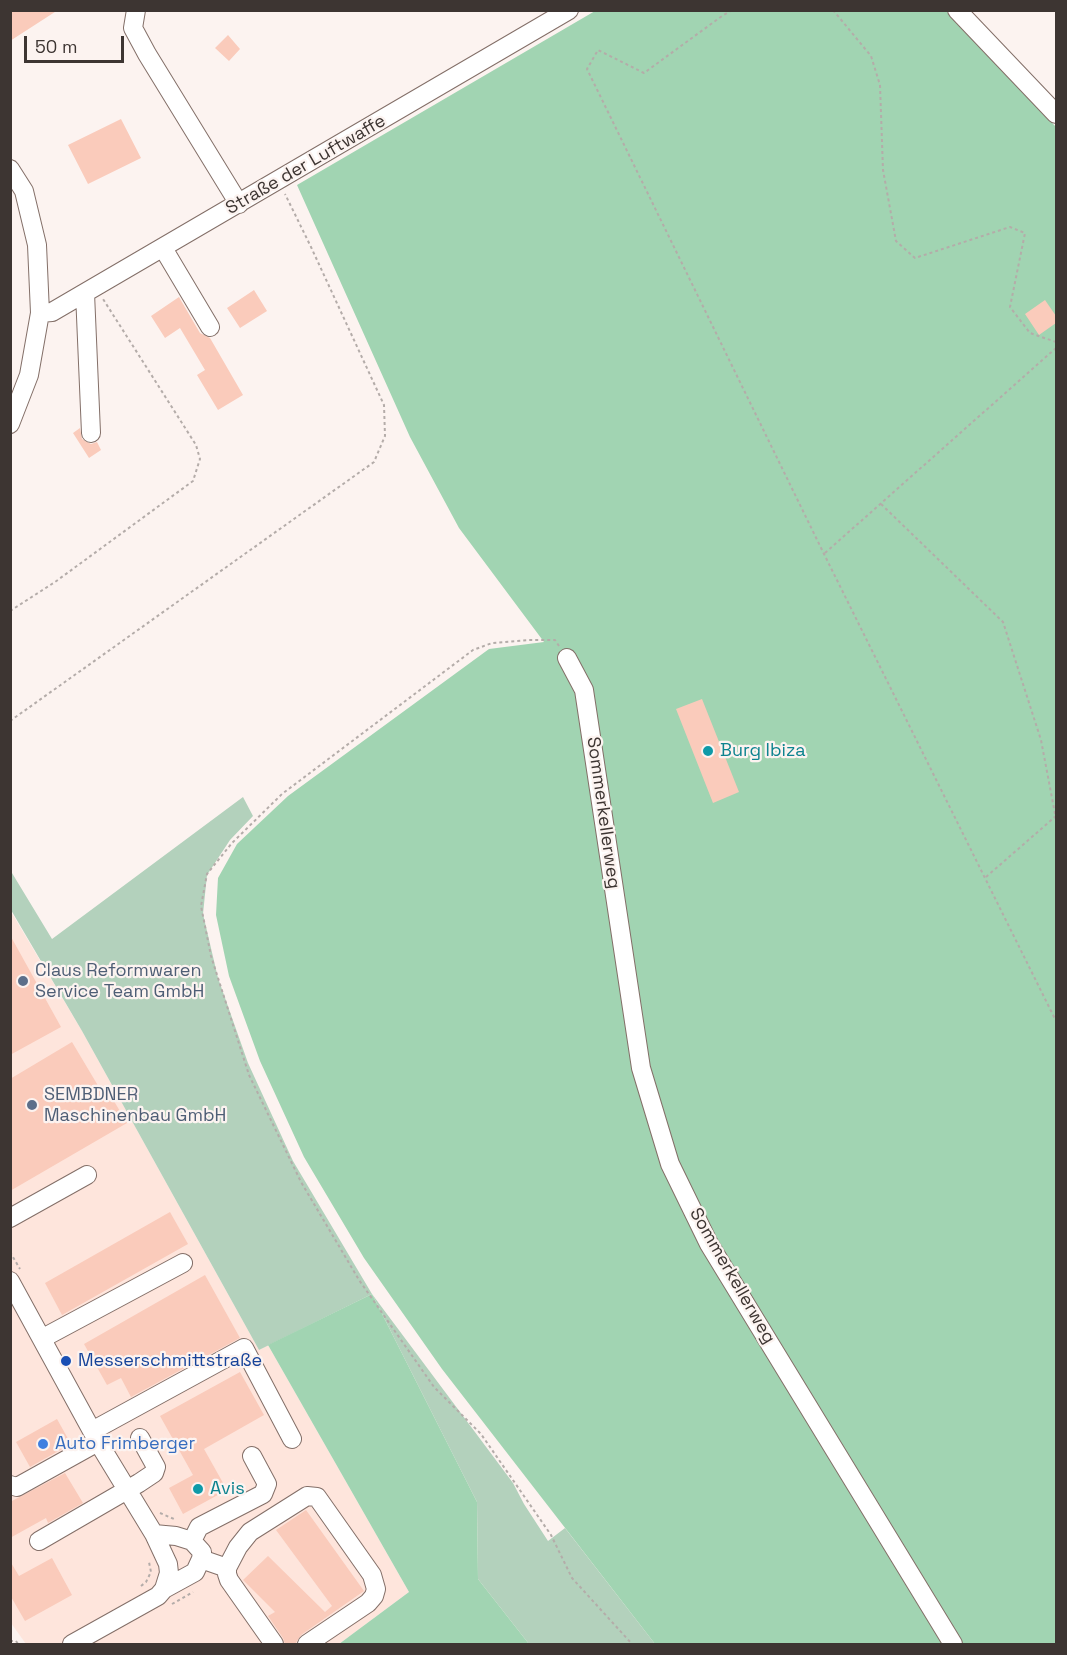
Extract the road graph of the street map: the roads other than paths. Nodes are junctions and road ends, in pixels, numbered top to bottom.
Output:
1 (136, 10) edge
2 (569, 10) edge
3 (957, 10) edge
4 (1056, 114) edge
5 (10, 169) edge
6 (240, 204) junction
7 (163, 248) junction
8 (90, 290) junction
9 (40, 313) junction
10 (210, 327) dead end
11 (10, 424) edge
12 (91, 433) dead end
13 (567, 658) road end
14 (87, 1174) dead end
15 (10, 1218) edge
16 (183, 1263) dead end
17 (10, 1281) edge
18 (42, 1338) junction
19 (95, 1436) junction
20 (140, 1438) dead end
21 (292, 1439) dead end
22 (252, 1456) dead end
23 (10, 1485) edge
24 (126, 1491) junction
25 (154, 1534) junction
26 (39, 1541) dead end
27 (192, 1541) junction
28 (201, 1559) junction
29 (227, 1568) junction
30 (164, 1589) junction
31 (72, 1644) edge
32 (274, 1644) edge
33 (307, 1644) edge
34 (953, 1644) edge

1 - 6 street
2 - 6 street, Straße der Luftwaffe
3 - 4 street
5 - 9 street
6 - 7 street, Straße der Luftwaffe
7 - 8 street, Straße der Luftwaffe
7 - 10 street
8 - 9 street, Straße der Luftwaffe
8 - 12 street
9 - 11 street
13 - 34 street, Sommerkellerweg
14 - 15 street
16 - 18 street
17 - 18 street
18 - 19 street
19 - 21 street
19 - 23 street
19 - 24 street
20 - 24 street
22 - 27 street
24 - 25 street
24 - 26 street
25 - 27 street
25 - 30 street
27 - 28 street
28 - 29 street
28 - 30 street
29 - 32 street
29 - 33 street
30 - 31 street

